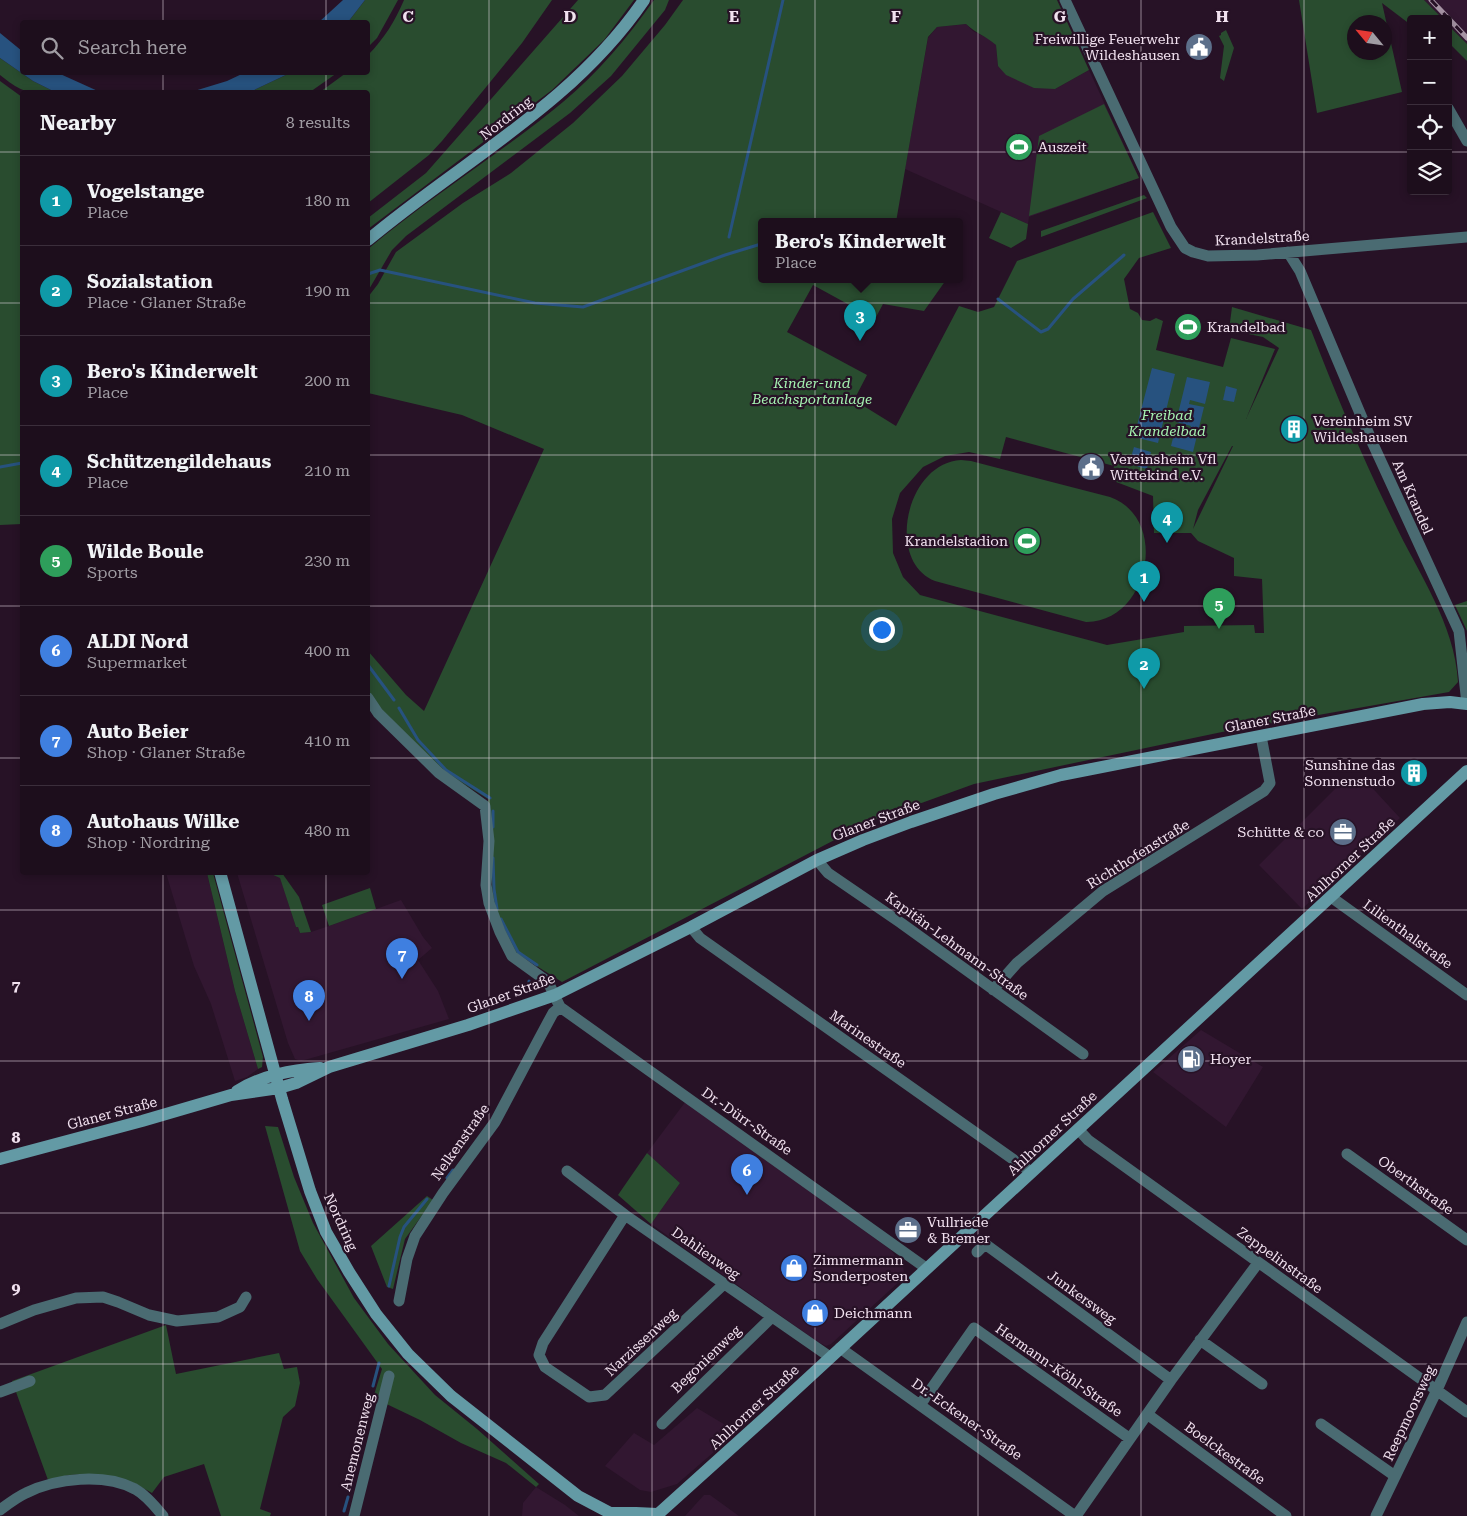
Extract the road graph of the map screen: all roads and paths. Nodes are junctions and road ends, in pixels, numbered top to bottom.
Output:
1 (644, 0) edge
2 (1065, 0) edge
3 (1452, 115) edge
4 (1467, 141) edge
5 (1467, 237) edge
6 (370, 238) edge
7 (1288, 252) junction
8 (1467, 704) edge
9 (373, 715) edge
10 (1260, 736) junction
11 (1467, 770) edge
12 (817, 860) junction
13 (221, 875) edge
14 (1331, 897) junction
15 (691, 927) junction
16 (993, 990) junction
17 (1467, 995) edge
18 (558, 1001) junction
19 (1083, 1054) dead end
20 (329, 1067) junction
21 (275, 1074) junction
22 (279, 1088) junction
23 (231, 1095) junction
24 (1078, 1129) junction
25 (1347, 1154) dead end
26 (0, 1159) edge
27 (567, 1171) dead end
28 (1031, 1172) junction
29 (626, 1215) junction
30 (1467, 1240) edge
31 (977, 1252) dead end
32 (1258, 1263) junction
33 (926, 1268) junction
34 (724, 1284) junction
35 (246, 1297) dead end
36 (399, 1300) dead end
37 (772, 1317) junction
38 (1467, 1322) edge
39 (0, 1324) edge
40 (1200, 1340) junction
41 (840, 1348) junction
42 (830, 1357) junction
43 (389, 1376) dead end
44 (1170, 1380) junction
45 (30, 1381) dead end
46 (1262, 1384) dead end
47 (1437, 1390) junction
48 (0, 1392) edge
49 (920, 1404) junction
50 (1467, 1412) edge
51 (1147, 1414) junction
52 (662, 1424) dead end
53 (1321, 1424) dead end
54 (1129, 1438) junction
55 (1395, 1476) junction
56 (578, 1496) junction
57 (0, 1510) edge
58 (613, 1515) edge
59 (656, 1515) edge
60 (163, 1516) edge
61 (354, 1516) edge
62 (596, 1516) edge
63 (1076, 1516) edge
64 (1286, 1516) edge
65 (1376, 1516) edge

1 - 6 street, Nordring
2 - 7 street, Krandelstraße
3 - 4 street
5 - 7 street, Krandelstraße
7 - 8 street, Am Krandel
8 - 10 street, Glaner Straße
9 - 18 street, Dr.-Dürr-Straße
10 - 12 street, Glaner Straße
10 - 16 street, Richthofenstraße
11 - 14 street, Ahlhorner Straße
12 - 15 street, Glaner Straße
12 - 16 street, Kapitän-Lehmann-Straße
13 - 21 street, Nordring
14 - 17 street, Lilienthalstraße
14 - 24 street, Ahlhorner Straße
15 - 18 street, Glaner Straße
15 - 28 street, Marinestraße
16 - 19 street, Kapitän-Lehmann-Straße
18 - 20 street, Glaner Straße
18 - 33 street, Dr.-Dürr-Straße
18 - 36 street, Nelkenstraße
20 - 21 street, Glaner Straße
20 - 22 street, Glaner Straße
21 - 22 street, Nordring
21 - 23 street, Glaner Straße
22 - 23 street, Glaner Straße
22 - 56 street, Nordring
23 - 26 street, Glaner Straße
24 - 28 street, Ahlhorner Straße
24 - 32 street, Zeppelinstraße
25 - 30 street, Oberthstraße
27 - 29 street, Dahlienweg
28 - 33 street, Ahlhorner Straße
29 - 34 street, Dahlienweg
29 - 34 street, Narzissenweg
31 - 44 street, Junkersweg
32 - 40 street
32 - 47 street, Zeppelinstraße
33 - 41 street, Ahlhorner Straße
34 - 37 street, Dahlienweg
35 - 39 street
37 - 42 street, Dahlienweg
37 - 52 street, Begonienweg
38 - 47 street, Reepmoorsweg
40 - 44 street
40 - 46 street
41 - 42 street, Ahlhorner Straße
41 - 49 street, Dr.-Eckener-Straße
42 - 59 street, Ahlhorner Straße
43 - 61 street, Anemonenweg
44 - 51 street
45 - 48 street
47 - 50 street, Zeppelinstraße
47 - 55 street, Reepmoorsweg
49 - 54 street, Hermann-Köhl-Straße
49 - 63 street, Dr.-Eckener-Straße
51 - 54 street
51 - 64 street, Boelckestraße
53 - 55 street
54 - 63 street
55 - 65 street, Reepmoorsweg
56 - 58 street, Nordring
56 - 62 street, Nordring
57 - 60 street
58 - 59 street

